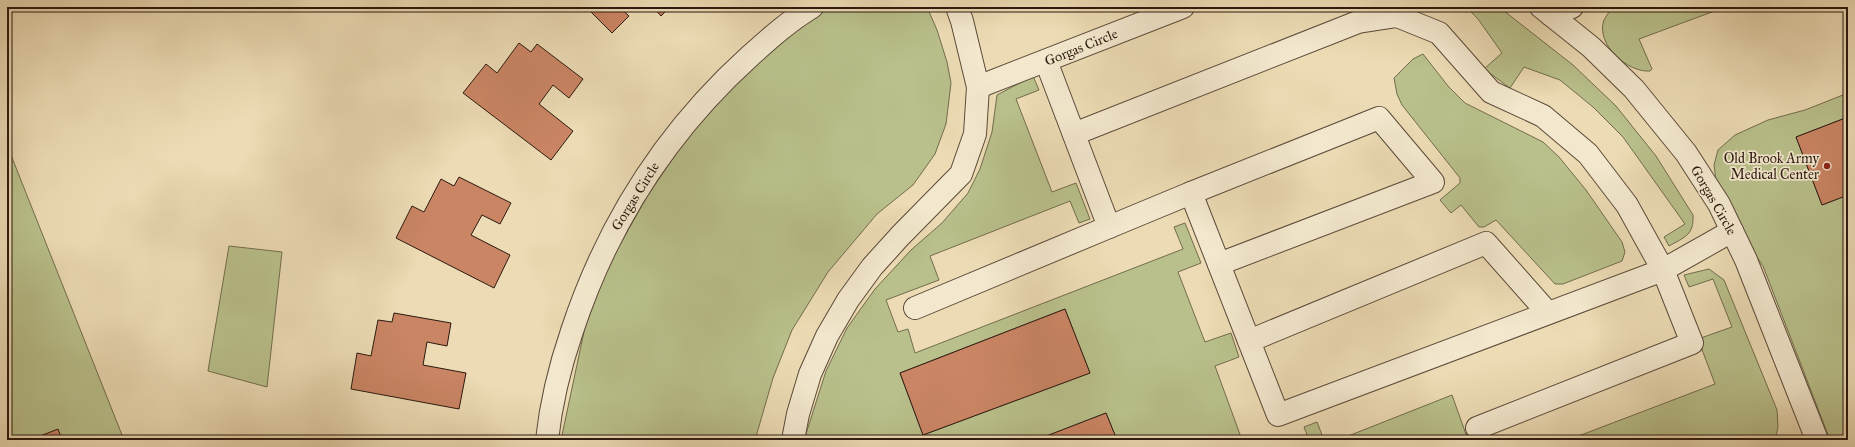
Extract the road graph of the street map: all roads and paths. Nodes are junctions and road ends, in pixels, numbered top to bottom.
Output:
1 (812, 7) edge
2 (957, 7) edge
3 (1183, 7) edge
4 (1572, 7) edge
5 (1546, 11) edge
6 (1046, 61) junction
7 (978, 88) junction
8 (1074, 134) junction
9 (1191, 193) junction
10 (1109, 227) junction
11 (1732, 231) junction
12 (1219, 264) junction
13 (1664, 270) junction
14 (915, 308) dead end
15 (1548, 313) junction
16 (1249, 341) junction
17 (1477, 428) dead end
18 (547, 440) edge
19 (793, 440) edge
20 (1817, 440) edge

1 - 18 street, Gorgas Circle
2 - 7 street
3 - 6 street, Gorgas Circle
4 - 5 street
5 - 11 street, Gorgas Circle
6 - 7 street, Gorgas Circle
6 - 8 street
7 - 19 street
8 - 10 street
8 - 13 street
9 - 10 street
9 - 12 street
9 - 12 street
10 - 14 street
11 - 13 street
11 - 20 street, Gorgas Circle
12 - 16 street
13 - 15 street
13 - 17 street
15 - 16 street
15 - 16 street

